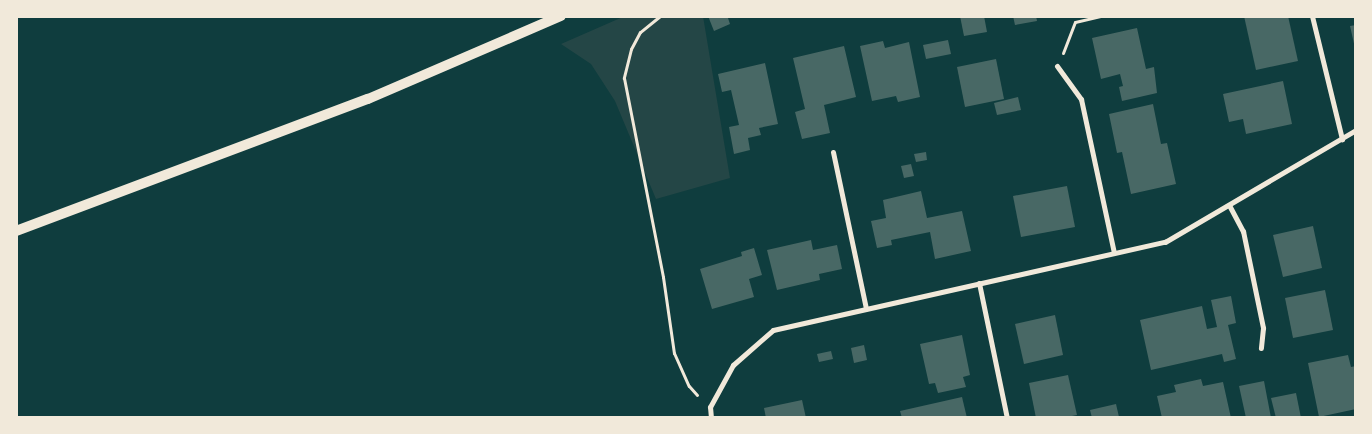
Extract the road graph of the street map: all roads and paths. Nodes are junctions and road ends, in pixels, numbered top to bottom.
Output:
1 (561, 16) edge
2 (660, 16) edge
3 (1100, 16) edge
4 (1312, 16) edge
5 (1058, 66) joint
6 (1356, 130) edge
7 (1342, 139) junction
8 (833, 152) dead end
9 (1230, 205) junction
10 (16, 230) edge
11 (1114, 254) junction
12 (980, 284) junction
13 (866, 309) junction
14 (1261, 348) dead end
15 (710, 407) junction
16 (711, 418) edge
17 (1007, 418) edge

1 - 10 main road
2 - 15 path
3 - 5 path
4 - 7 street
5 - 11 street
6 - 7 street
7 - 9 street
8 - 13 street
9 - 11 street
9 - 14 street
11 - 12 street
12 - 13 street
12 - 17 street
13 - 15 street
15 - 16 street

